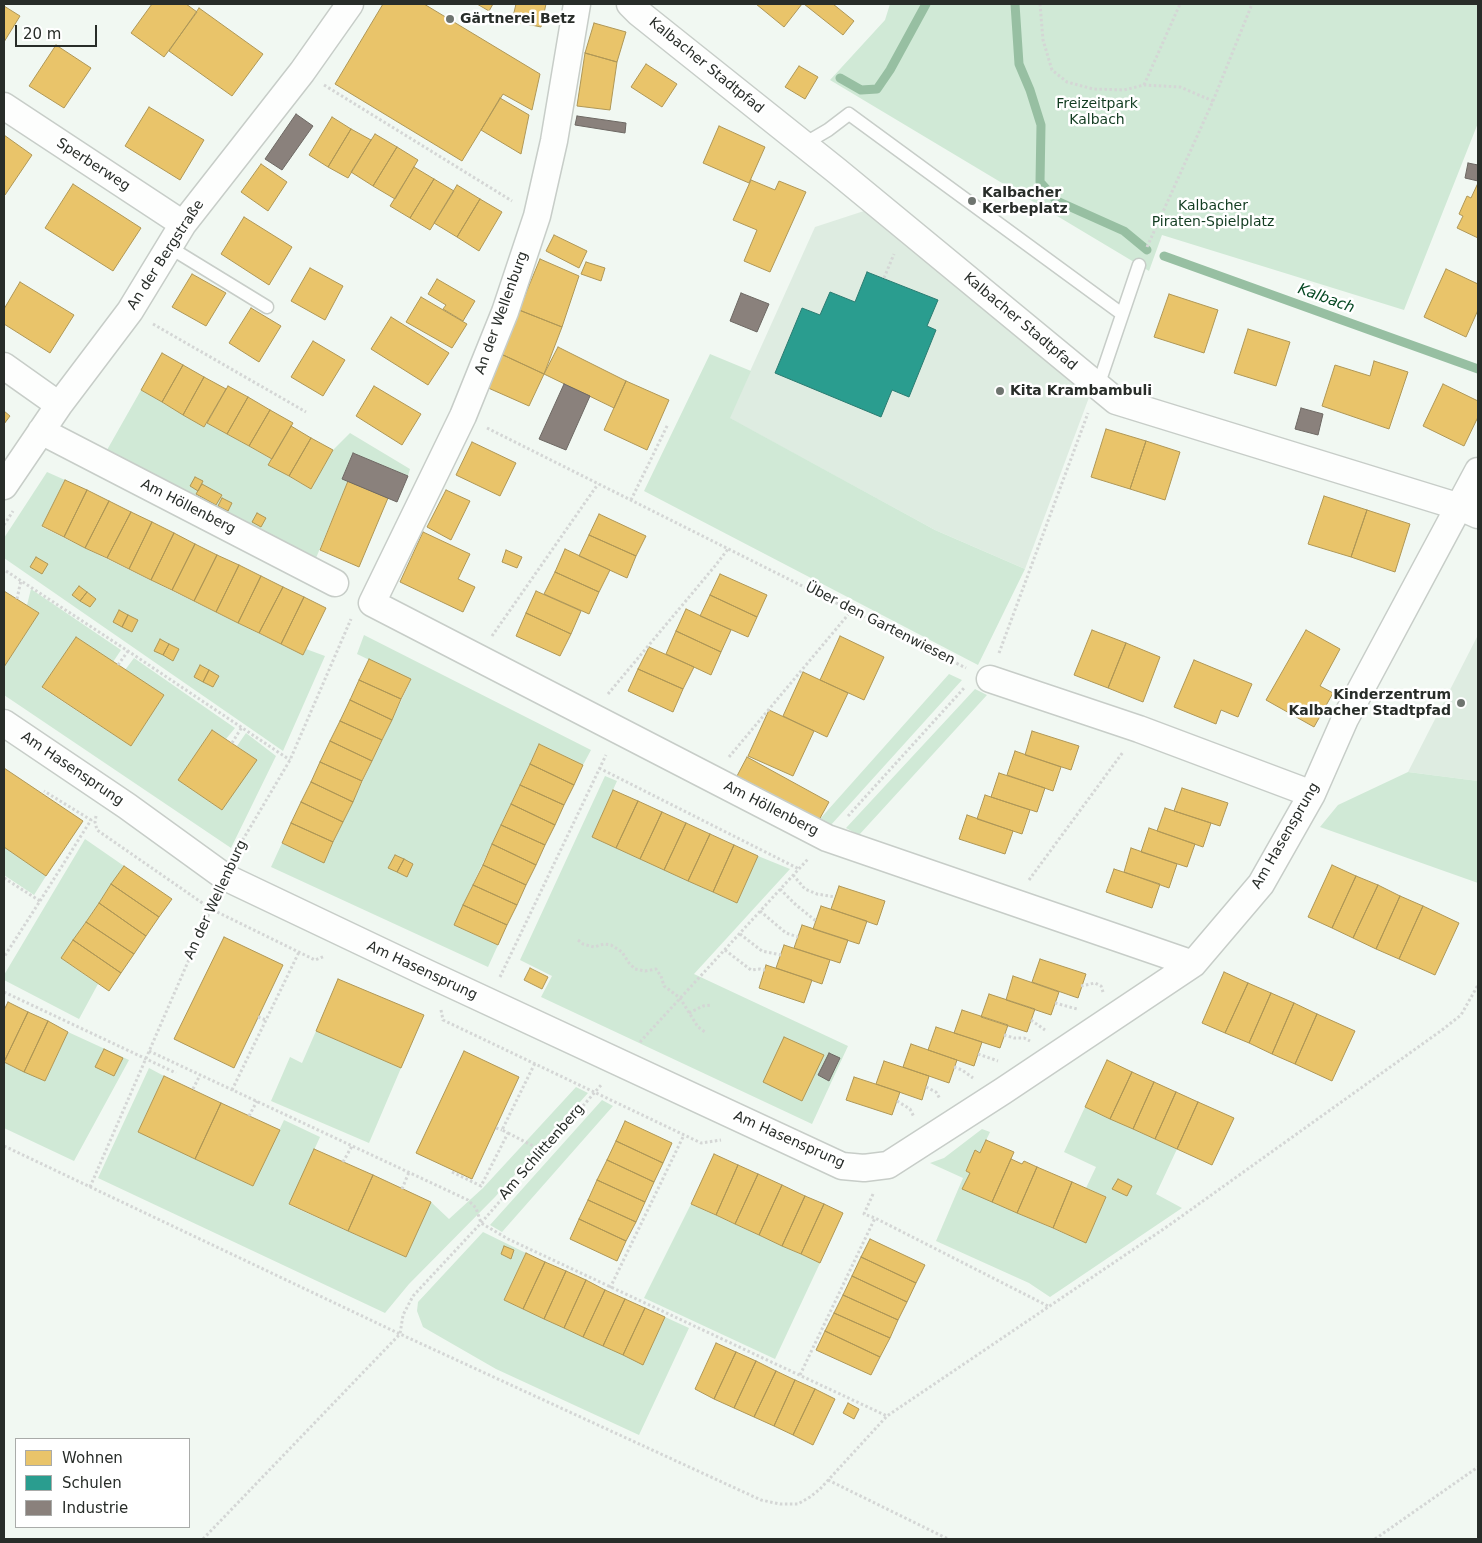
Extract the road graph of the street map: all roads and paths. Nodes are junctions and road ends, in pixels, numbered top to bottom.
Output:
1 (350, 4) edge
2 (576, 4) edge
3 (630, 4) edge
4 (1040, 4) edge
5 (1180, 4) edge
6 (1252, 4) edge
7 (302, 72) junction
8 (1144, 85) junction
9 (1213, 102) junction
10 (4, 106) edge
11 (804, 144) junction
12 (537, 216) junction
13 (183, 224) junction
14 (1154, 232) dead end
15 (169, 247) junction
16 (1139, 265) dead end
17 (267, 307) dead end
18 (130, 311) junction
19 (1122, 314) junction
20 (4, 366) edge
21 (1098, 386) junction
22 (59, 405) junction
23 (306, 412) dead end
24 (463, 416) junction
25 (668, 424) dead end
26 (41, 431) junction
27 (1478, 471) edge
28 (598, 484) junction
29 (4, 486) edge
30 (631, 500) junction
31 (1469, 511) edge
32 (728, 549) junction
33 (6, 571) dead end
34 (21, 580) junction
35 (335, 583) dead end
36 (16, 599) dead end
37 (362, 610) junction
38 (852, 610) junction
39 (128, 651) junction
40 (478, 657) junction
41 (118, 665) dead end
42 (990, 679) junction
43 (590, 716) junction
44 (4, 723) edge
45 (242, 727) junction
46 (1139, 729) junction
47 (619, 731) junction
48 (232, 743) dead end
49 (290, 760) junction
50 (599, 768) junction
51 (710, 778) junction
52 (44, 791) dead end
53 (1312, 794) junction
54 (798, 869) dead end
55 (793, 875) dead end
56 (225, 876) junction
57 (4, 878) edge
58 (780, 889) dead end
59 (835, 897) dead end
60 (40, 901) junction
61 (1014, 902) junction
62 (760, 911) dead end
63 (816, 921) dead end
64 (740, 934) dead end
65 (798, 937) dead end
66 (578, 940) dead end
67 (725, 950) dead end
68 (298, 952) dead end
69 (780, 955) dead end
70 (4, 957) edge
71 (1193, 964) junction
72 (765, 970) dead end
73 (699, 978) dead end
74 (498, 980) dead end
75 (1478, 985) edge
76 (1082, 986) dead end
77 (1111, 990) dead end
78 (4, 992) edge
79 (680, 998) junction
80 (1056, 1004) dead end
81 (712, 1005) dead end
82 (689, 1013) junction
83 (1071, 1015) dead end
84 (258, 1017) dead end
85 (266, 1020) junction
86 (1031, 1020) dead end
87 (705, 1032) dead end
88 (1004, 1035) dead end
89 (1039, 1036) dead end
90 (1023, 1046) dead end
91 (647, 1048) dead end
92 (149, 1051) junction
93 (978, 1054) dead end
94 (1007, 1057) dead end
95 (145, 1060) junction
96 (998, 1062) junction
97 (535, 1063) dead end
98 (619, 1063) junction
99 (992, 1066) dead end
100 (954, 1067) dead end
101 (176, 1073) dead end
102 (979, 1074) dead end
103 (200, 1075) junction
104 (926, 1087) dead end
105 (192, 1090) dead end
106 (232, 1090) junction
107 (948, 1094) dead end
108 (940, 1100) junction
109 (897, 1101) dead end
110 (257, 1102) junction
111 (934, 1104) dead end
112 (921, 1112) dead end
113 (249, 1116) dead end
114 (914, 1117) junction
115 (906, 1122) dead end
116 (496, 1128) dead end
117 (502, 1130) junction
118 (508, 1133) junction
119 (684, 1134) dead end
120 (4, 1146) edge
121 (352, 1146) junction
122 (540, 1155) junction
123 (344, 1162) dead end
124 (409, 1172) junction
125 (452, 1172) dead end
126 (90, 1188) junction
127 (402, 1189) dead end
128 (874, 1193) dead end
129 (875, 1218) junction
130 (481, 1223) junction
131 (610, 1288) junction
132 (1049, 1306) junction
133 (400, 1334) junction
134 (800, 1376) junction
135 (886, 1416) junction
136 (1478, 1467) edge
137 (828, 1480) junction
138 (203, 1539) edge
139 (948, 1539) edge
140 (1375, 1539) edge

1 - 7 street, An der Bergstraße
2 - 12 street, An der Wellenburg
3 - 11 street, Kalbacher Stadtpfad
4 - 8 path
5 - 8 path
6 - 9 path
7 - 12 path
7 - 13 street, An der Bergstraße
8 - 9 path
9 - 14 path
10 - 13 street, Sperberweg
11 - 19 lane
11 - 21 street, Kalbacher Stadtpfad
12 - 24 street, An der Wellenburg
13 - 15 street, An der Bergstraße
15 - 17 lane
15 - 18 street, An der Bergstraße
16 - 19 lane
18 - 22 street, An der Bergstraße
18 - 23 path
19 - 21 lane
20 - 22 street
21 - 31 street, Kalbacher Stadtpfad
21 - 42 path
22 - 26 street, An der Bergstraße
24 - 28 path, Über den Gartenwiesen
24 - 37 street, An der Wellenburg
25 - 30 path
26 - 29 street, An der Bergstraße
26 - 35 street, Am Höllenberg
27 - 31 street, Am Hasensprung
28 - 30 path, Über den Gartenwiesen
28 - 40 path
30 - 32 path, Über den Gartenwiesen
31 - 53 street, Am Hasensprung
32 - 38 path, Über den Gartenwiesen
32 - 43 path
33 - 34 path
34 - 36 path
34 - 39 path
37 - 40 street, Am Höllenberg
37 - 49 path, An der Wellenburg
38 - 42 path, Über den Gartenwiesen
38 - 51 path
39 - 41 path
39 - 45 path
40 - 43 street, Am Höllenberg
42 - 46 street
43 - 47 street, Am Höllenberg
44 - 56 street, Am Hasensprung
45 - 48 path
45 - 49 path
46 - 53 street
46 - 61 path
47 - 50 path
47 - 51 street, Am Höllenberg
49 - 56 path, An der Wellenburg
50 - 54 path
50 - 74 path
51 - 61 street, Am Höllenberg
52 - 60 path
53 - 71 street, Am Hasensprung
55 - 59 path
56 - 92 path, An der Wellenburg
56 - 98 street, Am Hasensprung
57 - 60 path
58 - 63 path
60 - 70 path
61 - 71 street, Am Höllenberg
62 - 65 path
64 - 69 path
66 - 79 path
67 - 72 path
68 - 85 path
71 - 98 street, Am Hasensprung
73 - 79 path
75 - 132 path
76 - 77 path
78 - 95 path
79 - 82 path
79 - 91 path
80 - 83 path
81 - 82 path
82 - 87 path
84 - 85 path
85 - 106 path
86 - 89 path
88 - 90 path
92 - 95 path, An der Wellenburg
92 - 103 path
93 - 96 path
94 - 96 path
95 - 101 path
95 - 126 path, An der Wellenburg
96 - 99 path
97 - 117 path
98 - 122 path, Am Schlittenberg
100 - 102 path
103 - 105 path
103 - 106 path
104 - 108 path
106 - 110 path
107 - 108 path
108 - 111 path
109 - 114 path
110 - 113 path
110 - 121 path
112 - 114 path
114 - 115 path
116 - 117 path
117 - 118 path
118 - 122 path
118 - 125 path
119 - 131 path
120 - 126 path
121 - 123 path
121 - 124 path
122 - 130 path, Am Schlittenberg
124 - 127 path
124 - 130 path
126 - 133 path
128 - 129 path
129 - 132 path
129 - 134 path
130 - 131 path
130 - 133 path, Am Schlittenberg
131 - 134 path
132 - 135 path
133 - 137 path
133 - 138 path
134 - 135 path
135 - 137 path
136 - 140 path
137 - 139 path

